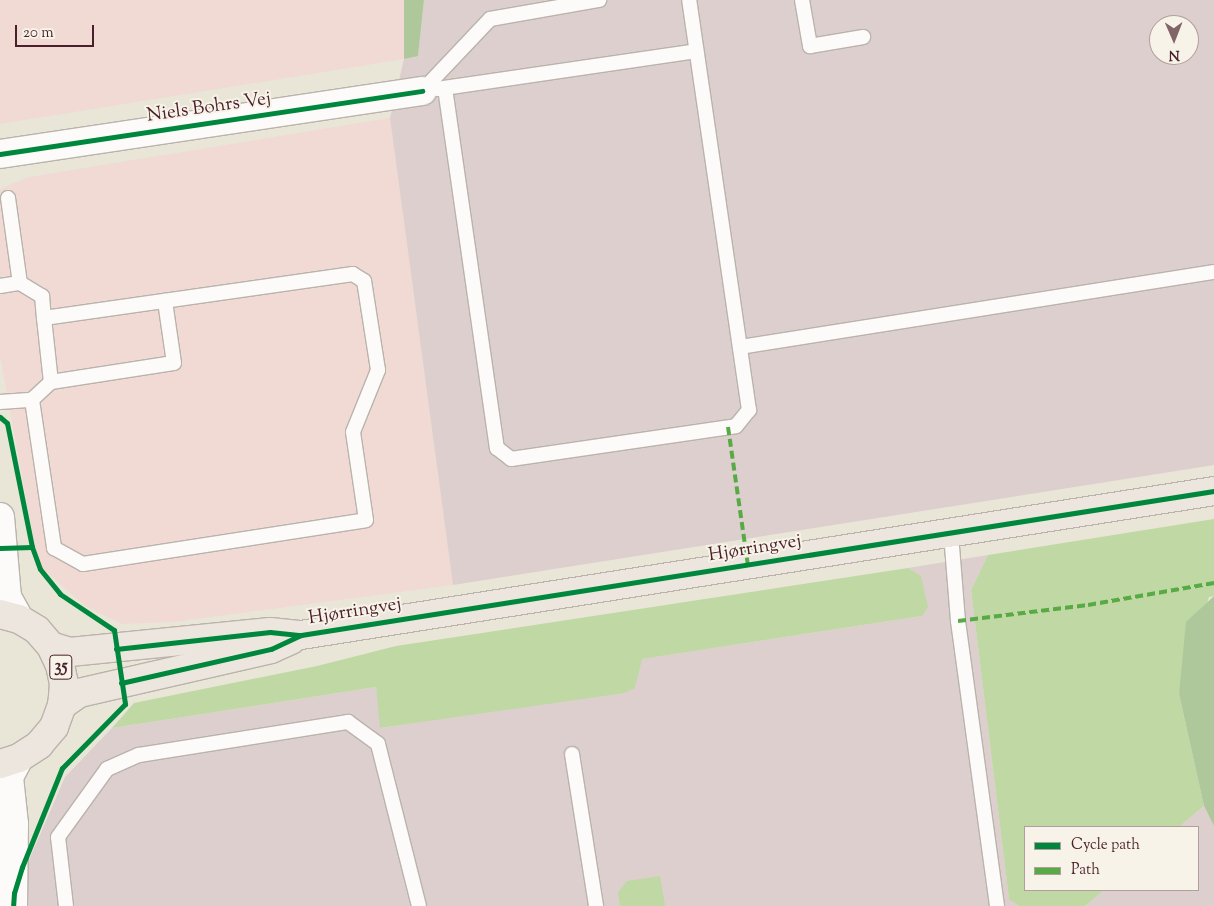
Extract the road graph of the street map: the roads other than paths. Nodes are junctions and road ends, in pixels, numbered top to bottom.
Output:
1 (599, 0) edge
2 (689, 0) edge
3 (802, 0) edge
4 (863, 37) dead end
5 (696, 51) junction
6 (433, 90) junction
7 (0, 154) edge
8 (8, 198) dead end
9 (1214, 272) edge
10 (20, 284) junction
11 (0, 286) edge
12 (165, 301) junction
13 (44, 318) junction
14 (740, 347) junction
15 (51, 382) junction
16 (32, 400) junction
17 (0, 402) edge
18 (1214, 491) edge
19 (0, 517) edge
20 (951, 534) junction
21 (9, 616) edge
22 (301, 635) junction
23 (51, 646) junction
24 (62, 705) junction
25 (572, 754) dead end
26 (9, 761) edge
27 (14, 906) edge
28 (66, 906) edge
29 (419, 906) edge
30 (596, 906) edge
31 (997, 906) edge

1 - 6 lane
2 - 5 lane
3 - 4 lane
5 - 6 lane
5 - 14 lane
6 - 7 street, Niels Bohrs Vej
6 - 14 lane
8 - 10 lane
9 - 14 lane
10 - 11 lane
10 - 13 lane
12 - 13 lane
12 - 15 lane
12 - 16 lane
13 - 15 lane
15 - 16 lane
16 - 17 lane
18 - 20 main road, Hjørringvej / 35
19 - 21 street
20 - 22 main road, Hjørringvej / 35
20 - 31 lane
21 - 23 main road, 35
22 - 23 main road, Hjørringvej / 35
22 - 24 main road, Hjørringvej / 35
23 - 24 main road, 35
24 - 26 main road, 35
25 - 30 lane
26 - 27 street
28 - 29 lane

